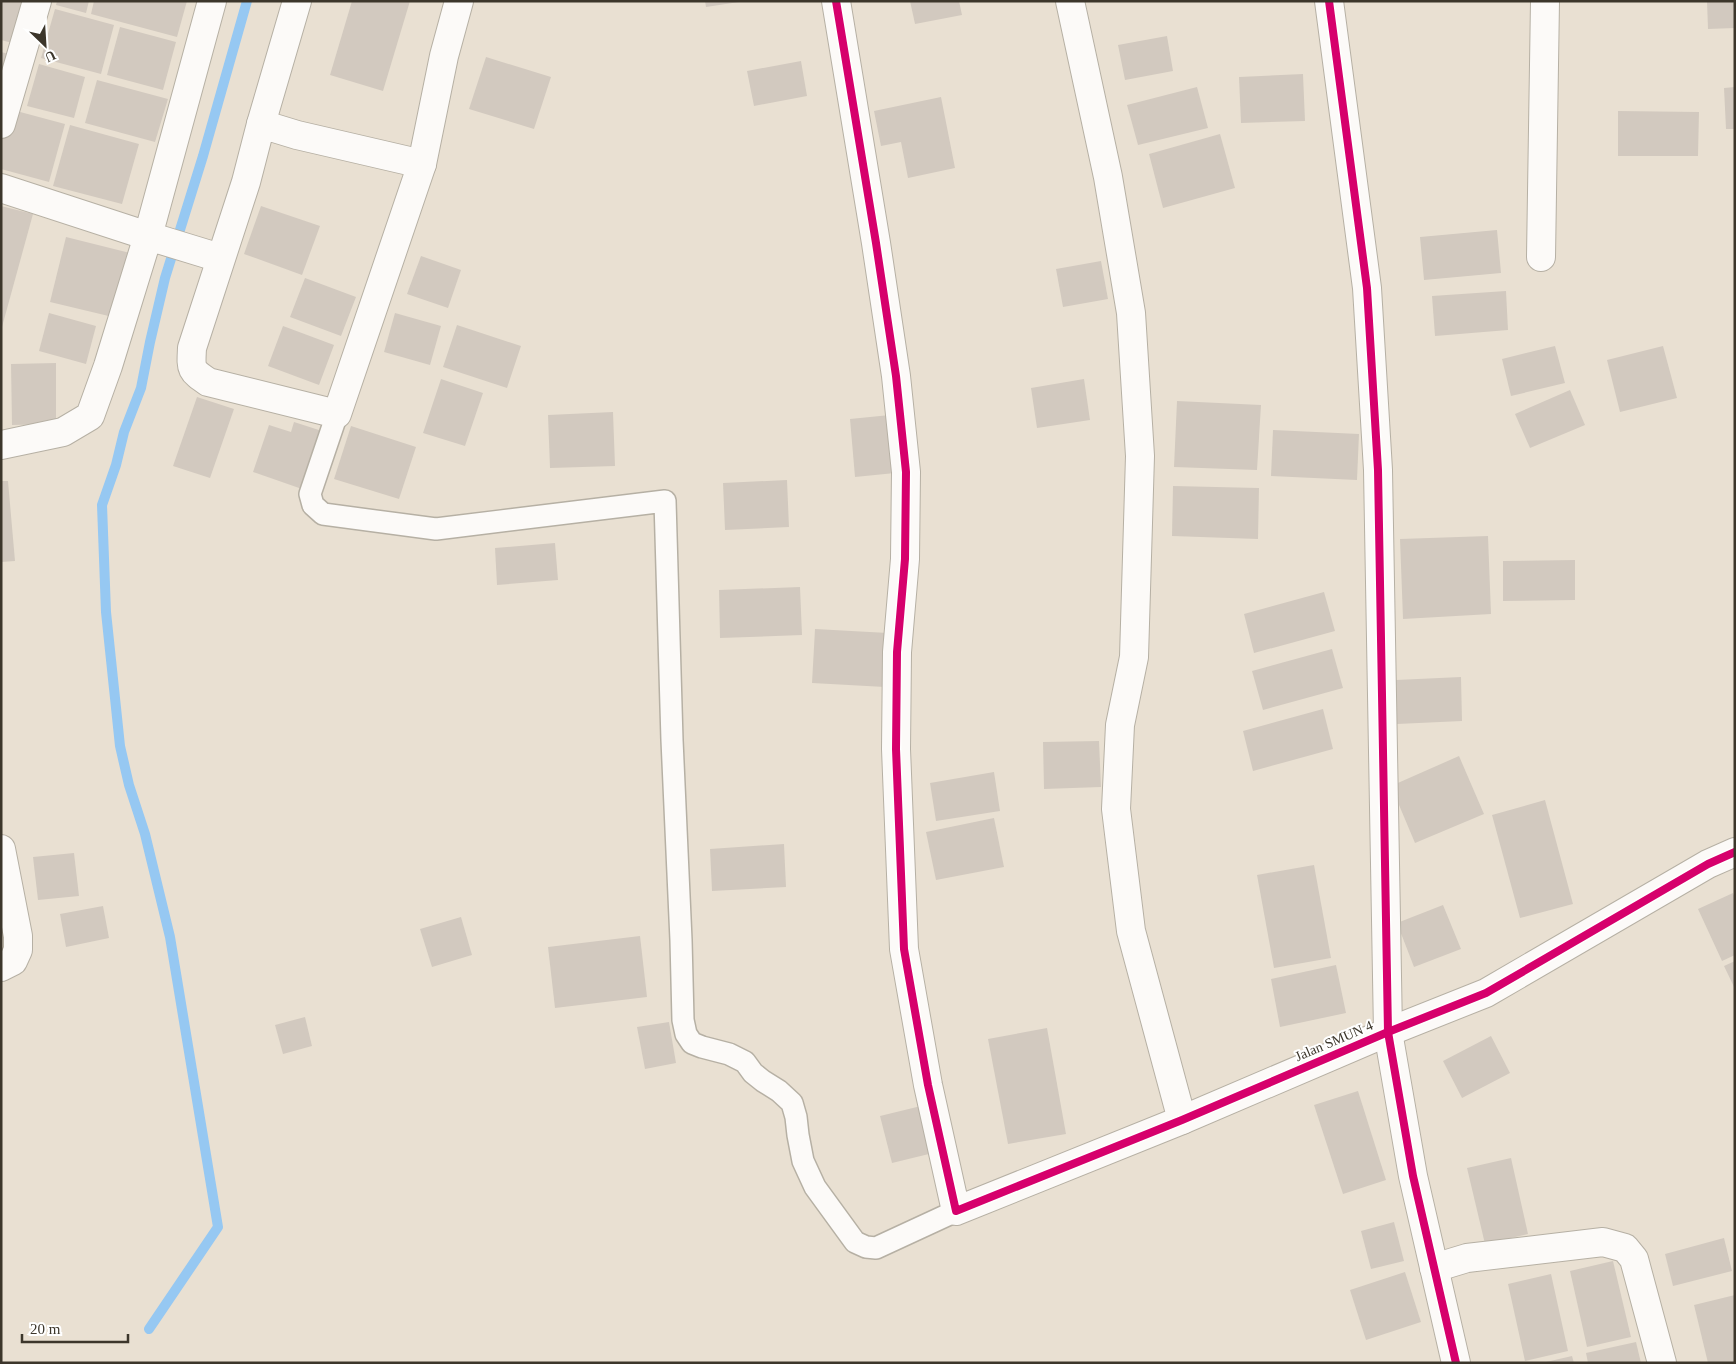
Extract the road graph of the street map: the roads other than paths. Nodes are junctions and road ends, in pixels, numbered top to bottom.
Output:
1 (37, 1) edge
2 (212, 1) edge
3 (297, 1) edge
4 (459, 1) edge
5 (836, 1) edge
6 (1070, 1) edge
7 (1328, 1) edge
8 (1545, 1) edge
9 (1, 124) edge
10 (261, 124) junction
11 (422, 164) junction
12 (1, 188) edge
13 (150, 237) junction
14 (216, 257) junction
15 (1541, 257) dead end
16 (337, 414) junction
17 (1, 445) edge
18 (1, 849) edge
19 (1735, 852) edge
20 (1, 967) edge
21 (1388, 1032) junction
22 (1182, 1120) junction
23 (956, 1211) junction
24 (1434, 1268) junction
25 (1456, 1363) edge
26 (1662, 1363) edge

1 - 9 street
2 - 13 street
3 - 10 street
4 - 11 street
5 - 23 street
6 - 22 street
7 - 21 street
8 - 15 street
10 - 11 street
10 - 14 street
11 - 16 street
12 - 13 street
13 - 14 street
13 - 17 street
14 - 16 street
16 - 23 lane
18 - 20 street
19 - 21 street, Jalan SMUN 4
21 - 22 street, Jalan SMUN 4
21 - 24 street
22 - 23 street, Jalan SMUN 4
24 - 25 street
24 - 26 street

